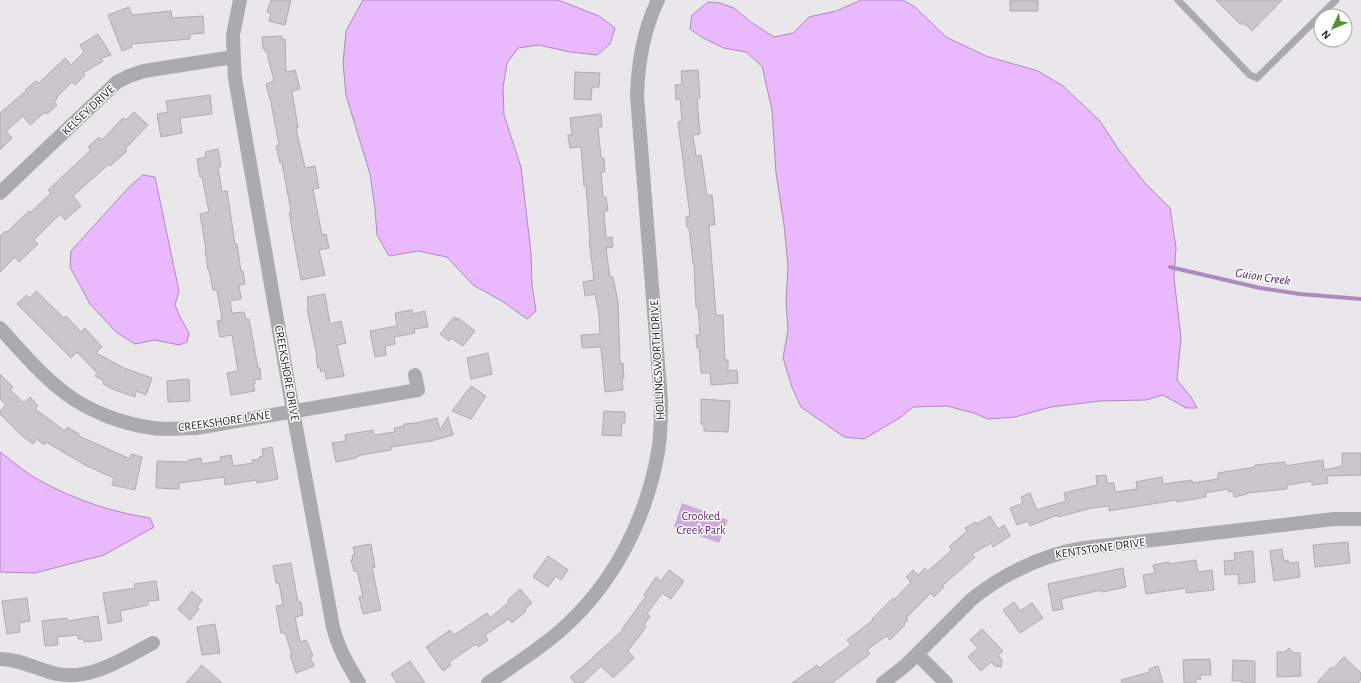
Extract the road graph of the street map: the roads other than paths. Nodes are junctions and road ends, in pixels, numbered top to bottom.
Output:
1 (240, 0) edge
2 (658, 0) edge
3 (1178, 0) edge
4 (1336, 0) edge
5 (233, 57) junction
6 (0, 193) edge
7 (0, 328) edge
8 (416, 375) dead end
9 (293, 411) junction
10 (1361, 519) edge
11 (153, 643) dead end
12 (917, 654) junction
13 (0, 659) edge
14 (359, 683) edge
15 (488, 683) edge
16 (883, 683) edge
17 (946, 683) edge

1 - 5 street
2 - 15 street, HOLLINGSWORTH DRIVE
3 - 4 lane
5 - 6 street, KELSEY DRIVE
5 - 9 street, CREEKSHORE DRIVE
7 - 9 street, CREEKSHORE LANE
8 - 9 street, CREEKSHORE LANE
9 - 14 street, CREEKSHORE DRIVE
10 - 12 street, KENTSTONE DRIVE
11 - 13 street
12 - 16 street, KENTSTONE DRIVE
12 - 17 street

